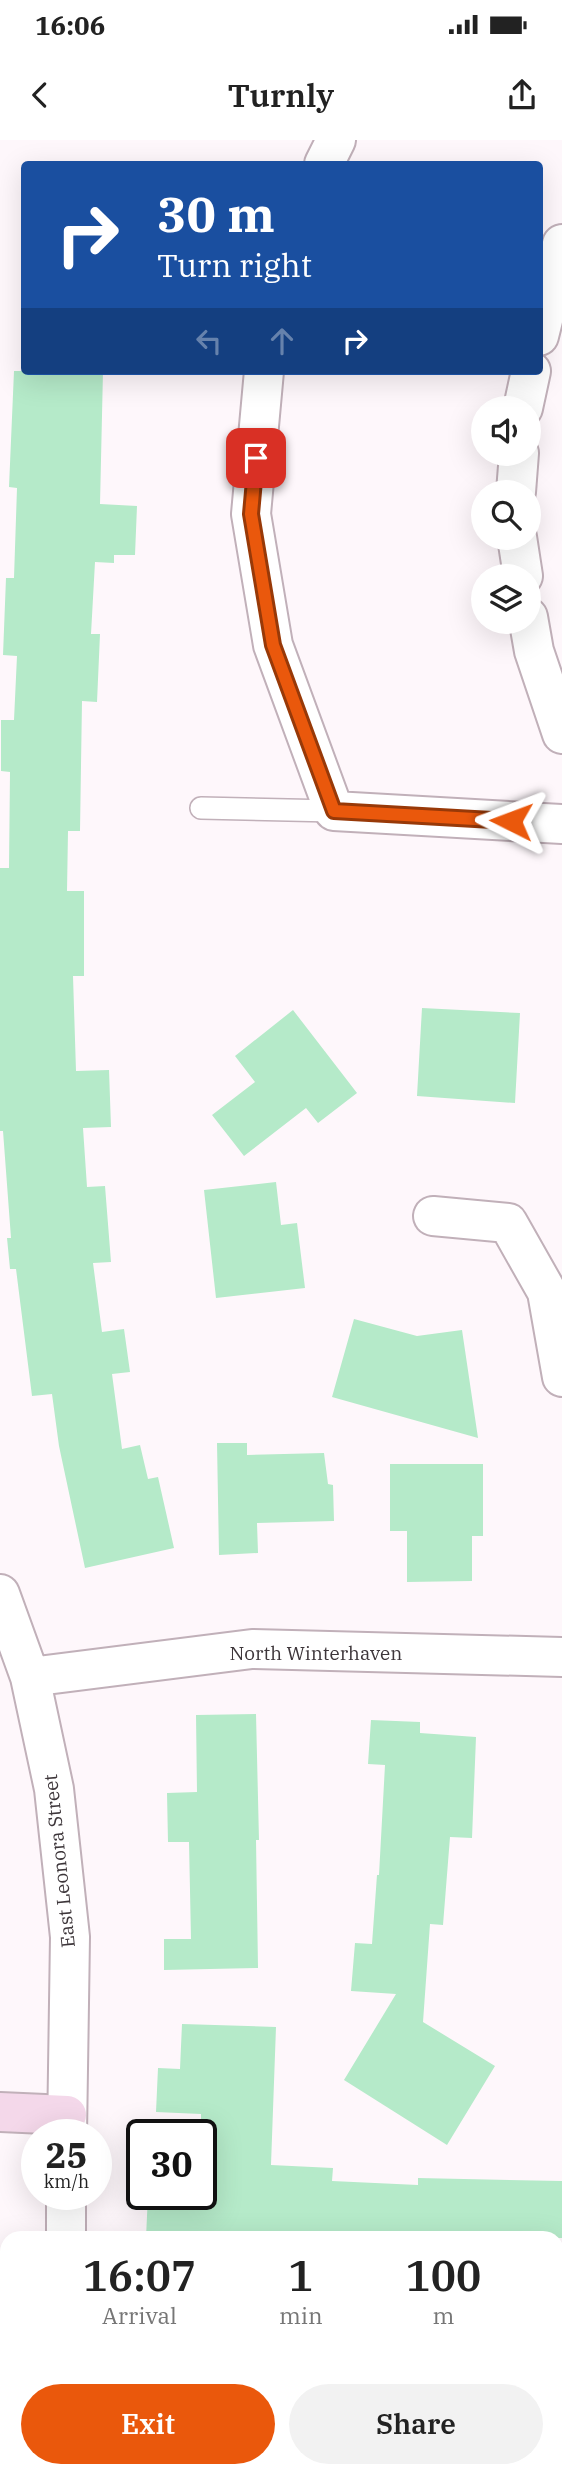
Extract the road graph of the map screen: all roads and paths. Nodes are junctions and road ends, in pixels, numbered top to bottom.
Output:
1 (336, 140) edge
2 (326, 161) edge
3 (562, 244) edge
4 (543, 320) edge
5 (264, 375) edge
6 (530, 375) edge
7 (526, 396) edge
8 (531, 634) edge
9 (562, 734) edge
10 (201, 808) dead end
11 (334, 811) junction
12 (562, 824) edge
13 (433, 1216) dead end
14 (562, 1377) edge
15 (0, 1594) edge
16 (562, 1657) edge
17 (30, 1677) junction
18 (0, 2112) edge
19 (36, 2119) edge
20 (67, 2119) edge
21 (66, 2210) edge
22 (66, 2231) edge

1 - 2 street
3 - 4 street
5 - 11 street
6 - 7 street
8 - 9 street
10 - 11 lane
11 - 12 street
13 - 14 street
15 - 17 street, East Leonora Street
16 - 17 street, North Winterhaven
17 - 20 street, East Leonora Street
18 - 19 street
21 - 22 street

